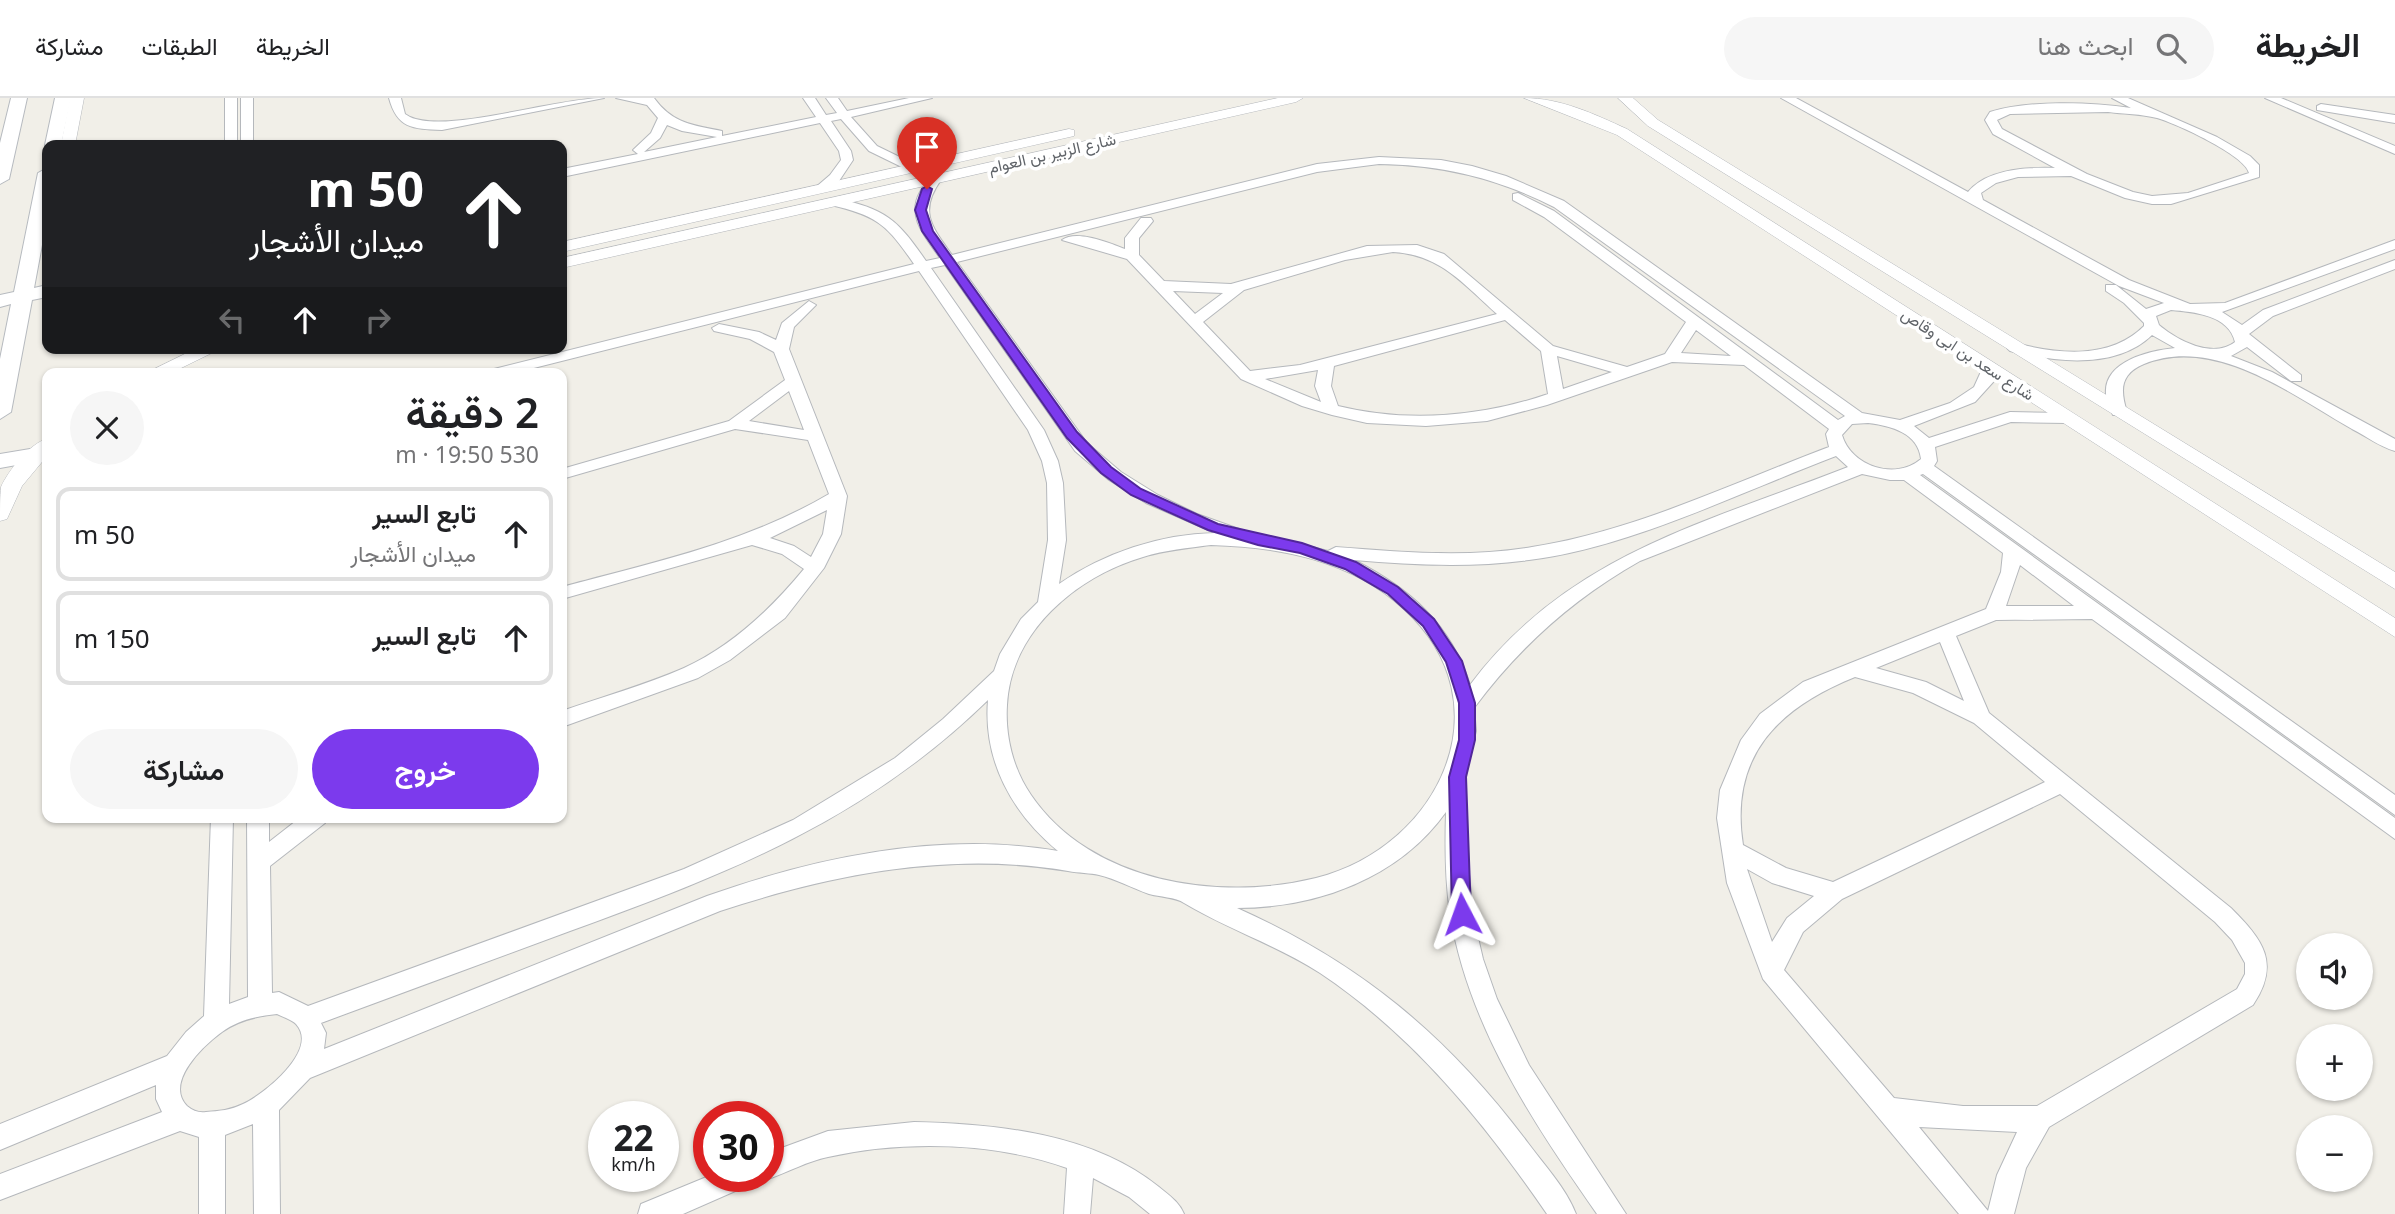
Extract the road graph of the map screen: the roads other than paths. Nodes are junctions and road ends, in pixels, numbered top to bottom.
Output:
1 (19, 98) edge
2 (63, 98) edge
3 (77, 98) edge
4 (231, 98) edge
5 (247, 98) edge
6 (396, 98) edge
7 (598, 98) edge
8 (622, 98) edge
9 (809, 98) edge
10 (894, 98) edge
11 (926, 98) edge
12 (1230, 98) edge
13 (1296, 98) edge
14 (1531, 98) edge
15 (1625, 98) edge
16 (1787, 98) edge
17 (2101, 98) edge
18 (2118, 98) edge
19 (2271, 98) edge
20 (2297, 98) edge
21 (1772, 99) edge
22 (649, 100) edge
23 (838, 107) edge
24 (2085, 108) junction
25 (2321, 108) junction
26 (821, 116) junction
27 (2156, 116) junction
28 (2395, 119) edge
29 (663, 120) junction
30 (718, 134) junction
31 (1849, 137) junction
32 (1049, 138) junction
33 (2395, 139) edge
34 (54, 140) edge
35 (69, 140) edge
36 (231, 140) edge
37 (247, 140) edge
38 (2029, 148) junction
39 (639, 150) junction
40 (1061, 151) junction
41 (2395, 153) edge
42 (567, 164) edge
43 (910, 167) junction
44 (567, 172) edge
45 (1925, 174) junction
46 (2002, 174) junction
47 (2087, 177) junction
48 (0, 179) edge
49 (935, 180) junction
50 (822, 187) junction
51 (836, 202) junction
52 (1977, 202) junction
53 (42, 221) edge
54 (1146, 221) junction
55 (1069, 240) junction
56 (2395, 244) edge
57 (567, 246) edge
58 (39, 250) edge
59 (1132, 256) junction
60 (567, 262) edge
61 (952, 264) junction
62 (2395, 264) edge
63 (925, 271) junction
64 (1160, 285) junction
65 (1240, 287) junction
66 (42, 292) edge
67 (24, 294) junction
68 (0, 301) edge
69 (809, 305) junction
70 (2190, 307) junction
71 (1505, 316) junction
72 (1694, 321) junction
73 (1193, 323) junction
74 (2150, 324) junction
75 (719, 327) junction
76 (2242, 335) junction
77 (2013, 347) junction
78 (781, 349) junction
79 (1548, 349) junction
80 (2205, 352) junction
81 (200, 354) edge
82 (1671, 357) junction
83 (1748, 361) junction
84 (1327, 364) junction
85 (167, 368) edge
86 (516, 368) edge
87 (557, 368) edge
88 (1989, 368) junction
89 (1627, 372) junction
90 (1246, 376) junction
91 (793, 381) junction
92 (1556, 397) junction
93 (1332, 410) junction
94 (0, 412) edge
95 (2119, 412) junction
96 (1858, 418) junction
97 (2067, 418) junction
98 (735, 424) junction
99 (1900, 425) junction
100 (1838, 427) junction
101 (2395, 432) edge
102 (814, 436) junction
103 (1926, 444) junction
104 (2395, 446) edge
105 (1838, 449) junction
106 (42, 450) edge
107 (0, 461) edge
108 (1863, 467) junction
109 (1916, 471) junction
110 (567, 473) edge
111 (838, 496) junction
112 (0, 514) edge
113 (752, 539) junction
114 (1258, 540) junction
115 (1302, 548) junction
116 (2012, 551) junction
117 (815, 568) junction
118 (2395, 582) edge
119 (567, 592) edge
120 (1046, 603) junction
121 (2096, 612) junction
122 (1994, 613) junction
123 (2395, 629) edge
124 (1945, 632) junction
125 (1853, 668) junction
126 (999, 677) junction
127 (1467, 703) junction
128 (567, 717) edge
129 (1981, 718) junction
130 (1457, 777) junction
131 (2063, 783) junction
132 (2395, 806) edge
133 (222, 823) edge
134 (258, 823) edge
135 (309, 823) edge
136 (2395, 830) edge
137 (1731, 849) junction
138 (259, 862) junction
139 (1103, 868) junction
140 (1834, 892) junction
141 (1183, 894) junction
142 (1771, 972) junction
143 (260, 1004) junction
144 (307, 1017) junction
145 (216, 1022) junction
146 (175, 1065) junction
147 (304, 1069) junction
148 (266, 1107) junction
149 (1887, 1109) junction
150 (180, 1118) junction
151 (2040, 1118) junction
152 (212, 1126) junction
153 (0, 1137) edge
154 (784, 1160) edge
155 (1081, 1161) junction
156 (0, 1186) edge
157 (711, 1192) edge
158 (685, 1206) edge
159 (212, 1214) edge
160 (267, 1214) edge
161 (651, 1214) edge
162 (1077, 1214) edge
163 (1171, 1214) edge
164 (1563, 1214) edge
165 (1613, 1214) edge
166 (1976, 1214) edge
167 (2001, 1214) edge

1 - 48 main road
2 - 34 main road
3 - 35 street
4 - 36 street
5 - 37 street
6 - 7 street
8 - 22 street
9 - 26 street
10 - 23 street
11 - 23 street
12 - 32 street, شارع الزبير بن العوام
13 - 40 street, شارع الزبير بن العوام
14 - 88 street, شارع سعد بن ابى وقاص
15 - 77 street, شارع سعد بن ابى وقاص
16 - 31 street
17 - 24 street
18 - 27 street
19 - 41 street
20 - 25 street
21 - 31 street
22 - 29 street
23 - 26 street
23 - 43 street
24 - 27 street
24 - 38 street
25 - 28 street
25 - 33 street
26 - 30 street
26 - 44 street
26 - 50 street
27 - 47 street
29 - 30 street
29 - 39 street
30 - 39 street
31 - 45 street
31 - 74 street
32 - 40 street
32 - 43 street, شارع الزبير بن العوام
38 - 46 street
38 - 47 street
39 - 42 street
40 - 49 street, شارع الزبير بن العوام
43 - 50 street, شارع الزبير بن العوام
45 - 46 street
45 - 52 street
46 - 47 street
46 - 52 street
49 - 51 street, شارع الزبير بن العوام
49 - 61 street
50 - 57 street, شارع الزبير بن العوام
51 - 60 street, شارع الزبير بن العوام
51 - 63 street
52 - 70 street
53 - 58 main road
54 - 55 street
54 - 59 street
54 - 72 street
55 - 59 street
55 - 61 street
56 - 70 street
58 - 67 main road
59 - 64 street
61 - 63 street
61 - 96 street
61 - 114 street
62 - 76 street
63 - 69 street
63 - 86 street
63 - 120 street
64 - 65 street
64 - 73 street
65 - 71 street
65 - 73 street
66 - 67 main road
67 - 68 main road
67 - 94 main road
69 - 75 street
69 - 78 street
70 - 74 street
70 - 76 street
71 - 79 street
71 - 84 street
72 - 82 street
72 - 83 street
73 - 90 street
74 - 77 street
74 - 80 street
75 - 78 street
75 - 87 street
76 - 80 street
76 - 101 street
77 - 95 street, شارع سعد بن ابى وقاص
78 - 91 street
79 - 89 street
79 - 92 street
80 - 95 street
80 - 104 street
81 - 85 street
82 - 83 street
82 - 89 street
83 - 100 street
84 - 90 street
84 - 93 street
88 - 97 street, شارع سعد بن ابى وقاص
88 - 99 street
89 - 92 street
90 - 93 street
91 - 98 street
91 - 102 street
92 - 93 street
95 - 118 street, شارع سعد بن ابى وقاص
96 - 99 street
96 - 100 street
97 - 103 street
97 - 123 street, شارع سعد بن ابى وقاص
98 - 102 street
98 - 110 street
99 - 103 street
100 - 105 street
102 - 111 street
103 - 109 street
105 - 108 street
105 - 115 street
106 - 107 main road
106 - 112 street
108 - 109 street
108 - 127 street
109 - 116 street
109 - 132 street
111 - 113 street
111 - 117 street
113 - 117 street
113 - 119 street
114 - 115 street
114 - 120 street
115 - 127 street
116 - 121 street
116 - 122 street
117 - 128 street
120 - 126 street
121 - 122 street
121 - 136 street
122 - 124 street
124 - 125 street
124 - 129 street
125 - 129 street
125 - 137 street
126 - 139 street
126 - 144 street
127 - 130 street
129 - 131 street
130 - 141 street
130 - 165 street
131 - 140 street
131 - 151 street
133 - 145 street
134 - 138 street
135 - 138 street
137 - 140 street
137 - 142 street
138 - 143 street
139 - 141 street
139 - 147 street
140 - 142 street
141 - 164 street
142 - 149 street
143 - 144 street
143 - 145 street
144 - 147 street
145 - 146 street
146 - 150 street
146 - 153 street
147 - 148 street
148 - 152 street
148 - 160 street
149 - 151 street
149 - 166 street
150 - 152 street
150 - 156 street
151 - 167 street
152 - 159 street
154 - 155 street
155 - 162 street
155 - 163 street
157 - 158 street
158 - 161 street

